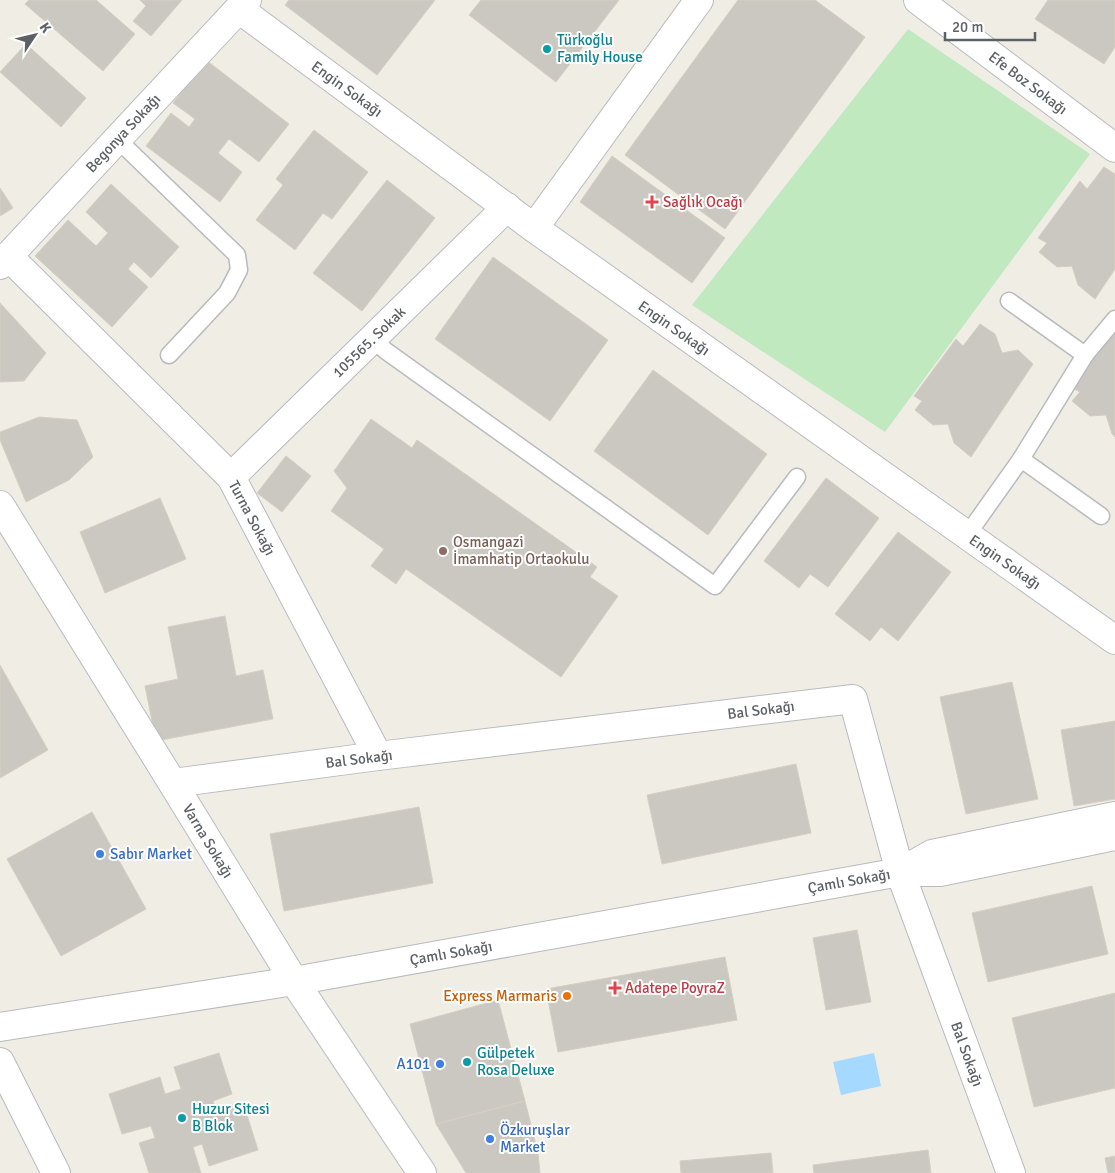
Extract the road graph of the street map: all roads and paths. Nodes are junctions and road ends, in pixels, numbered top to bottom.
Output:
1 (700, 0) edge
2 (918, 0) edge
3 (243, 4) edge
4 (117, 139) junction
5 (1115, 148) edge
6 (506, 207) junction
7 (534, 228) junction
8 (4, 261) edge
9 (1009, 301) dead end
10 (1115, 319) edge
11 (372, 339) junction
12 (169, 355) dead end
13 (1085, 355) junction
14 (1021, 459) junction
15 (231, 477) junction
16 (797, 477) dead end
17 (0, 505) edge
18 (1101, 516) dead end
19 (967, 535) junction
20 (1115, 640) edge
21 (378, 756) junction
22 (173, 783) junction
23 (1115, 816) edge
24 (1115, 836) edge
25 (900, 872) junction
26 (294, 981) junction
27 (0, 1028) edge
28 (0, 1062) edge
29 (56, 1173) edge
30 (422, 1173) edge
31 (1011, 1173) edge

1 - 7 street
2 - 5 street, Efe Boz Sokağı
3 - 4 street, Begonya Sokağı
3 - 6 street, Engin Sokağı
4 - 8 street, Begonya Sokağı
4 - 12 lane
6 - 7 street, Engin Sokağı
6 - 11 street, 105565. Sokak
7 - 19 street, Engin Sokağı
8 - 15 street, Turna Sokağı
9 - 13 lane
10 - 13 lane
11 - 15 street, 105565. Sokak
11 - 16 lane
13 - 14 lane
14 - 18 lane
14 - 19 lane
15 - 21 street, Turna Sokağı
17 - 22 street, Varna Sokağı
19 - 20 street, Engin Sokağı
21 - 22 street, Bal Sokağı
21 - 25 street, Bal Sokağı
22 - 26 street, Varna Sokağı
23 - 25 street, Çamlı Sokağı
24 - 25 street, Çamlı Sokağı
25 - 26 street, Çamlı Sokağı
25 - 31 street, Bal Sokağı
26 - 27 street, Çamlı Sokağı
26 - 30 street, Varna Sokağı
28 - 29 street

